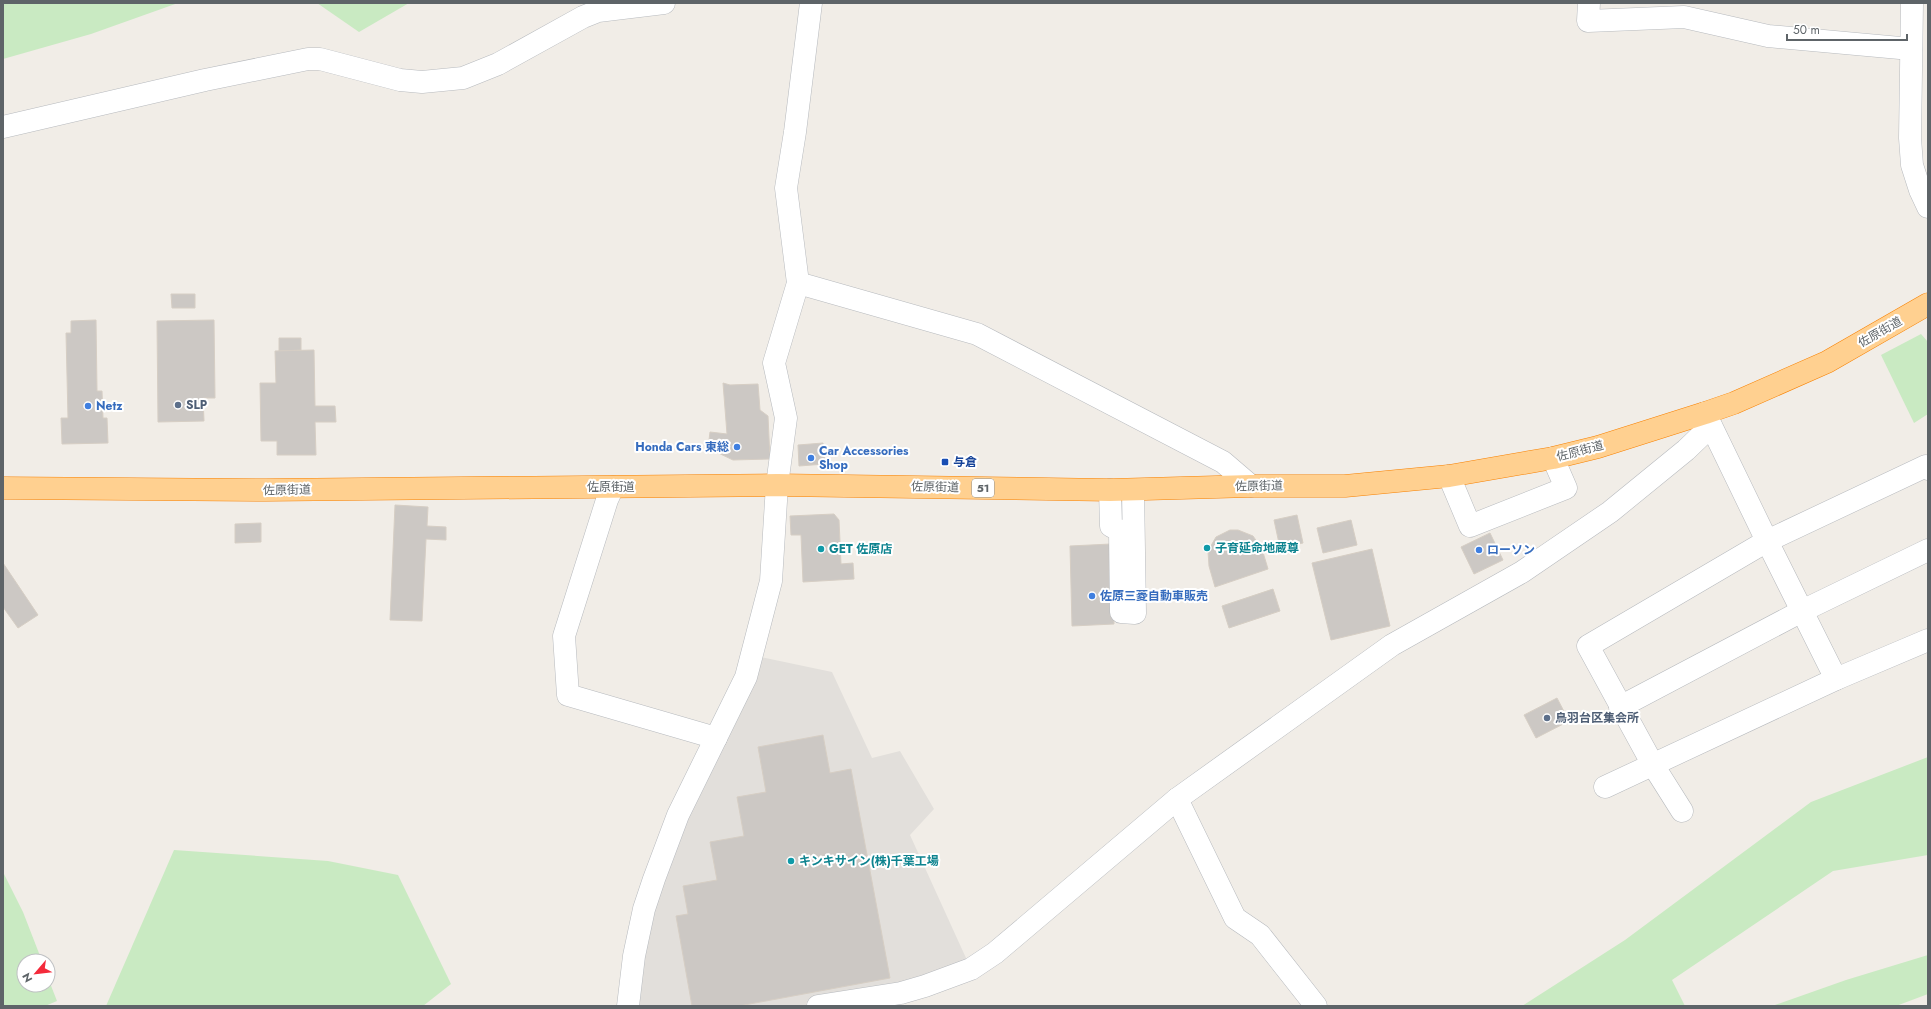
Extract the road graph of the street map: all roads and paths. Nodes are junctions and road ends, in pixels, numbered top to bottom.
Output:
1 (664, 3) edge
2 (811, 3) edge
3 (1589, 3) edge
4 (1912, 3) edge
5 (1911, 49) junction
6 (3, 127) edge
7 (1928, 207) edge
8 (798, 283) junction
9 (1928, 304) edge
10 (1708, 420) junction
11 (1553, 458) junction
12 (1927, 466) edge
13 (1449, 476) junction
14 (777, 485) junction
15 (1251, 486) junction
16 (613, 487) junction
17 (3, 488) edge
18 (1110, 490) junction
19 (1133, 490) junction
20 (1767, 541) junction
21 (1928, 550) edge
22 (1802, 611) junction
23 (1927, 641) edge
24 (1836, 679) junction
25 (1620, 707) junction
26 (716, 738) junction
27 (1653, 765) junction
28 (1605, 787) dead end
29 (1177, 799) junction
30 (1682, 811) dead end
31 (628, 1006) edge
32 (818, 1006) edge
33 (1316, 1006) edge

1 - 6 street
2 - 8 street
3 - 5 street
4 - 5 street
5 - 7 street
8 - 14 street
8 - 15 street
9 - 10 highway, 佐原街道 / 51
10 - 11 highway, 佐原街道 / 51
10 - 20 street
10 - 29 street
11 - 13 highway, 佐原街道 / 51
11 - 13 street
12 - 20 street
13 - 15 highway, 佐原街道 / 51
14 - 16 highway, 佐原街道 / 51
14 - 18 highway, 佐原街道 / 51
14 - 26 street
15 - 19 highway, 佐原街道 / 51
16 - 17 highway, 佐原街道 / 51
16 - 26 street
18 - 19 highway, 佐原街道 / 51
18 - 19 street
20 - 22 street
20 - 25 street
21 - 22 street
22 - 24 street
22 - 25 street
23 - 24 street
24 - 27 street
25 - 27 street
26 - 31 street
27 - 28 street
27 - 30 street
29 - 32 street
29 - 33 street

